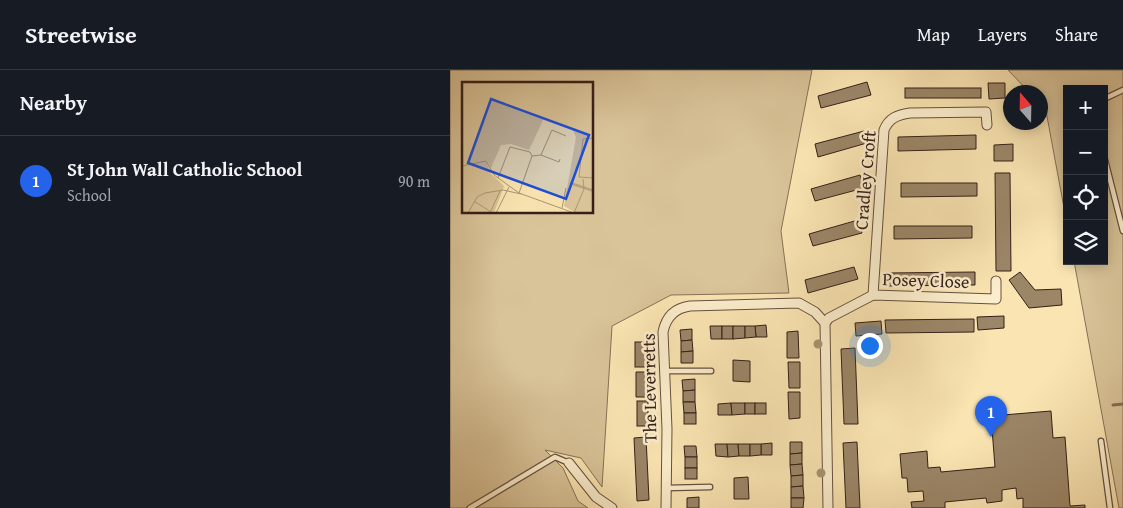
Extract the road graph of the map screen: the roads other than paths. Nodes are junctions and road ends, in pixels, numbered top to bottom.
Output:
1 (1123, 90) edge
2 (1108, 97) edge
3 (987, 124) dead end
4 (1108, 171) edge
5 (1123, 228) edge
6 (996, 281) dead end
7 (873, 295) junction
8 (825, 323) junction
9 (664, 371) junction
10 (711, 371) dead end
11 (1102, 441) dead end
12 (570, 463) joint
13 (710, 487) dead end
14 (666, 488) junction
15 (470, 508) edge
16 (612, 508) edge
17 (666, 508) edge
18 (828, 508) edge
19 (1110, 508) edge

1 - 2 lane
3 - 7 street, Cradley Croft
4 - 5 lane
6 - 7 street, Posey Close
7 - 8 street, Posey Close
8 - 9 street, The Leverretts
8 - 18 street
9 - 10 lane
9 - 14 street, The Leverretts
11 - 19 lane
12 - 15 lane
12 - 16 street
13 - 14 lane
14 - 17 street, The Leverretts

